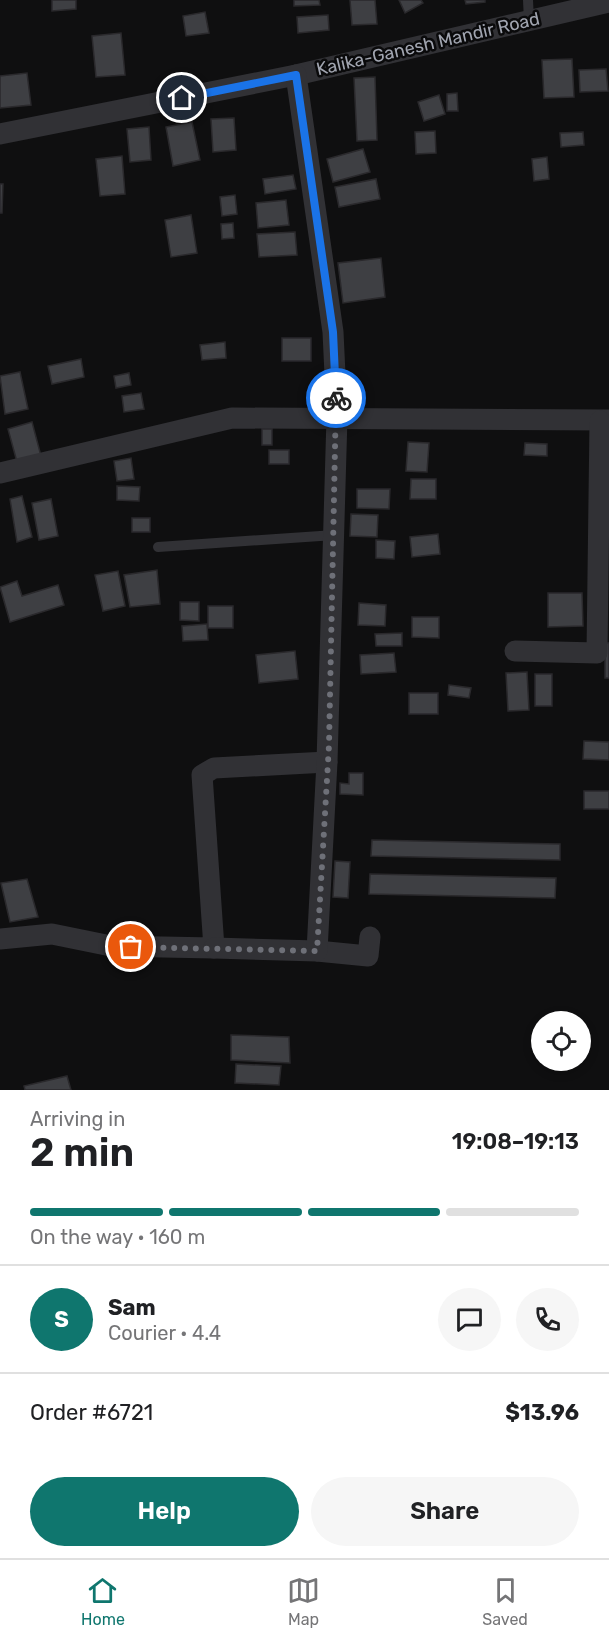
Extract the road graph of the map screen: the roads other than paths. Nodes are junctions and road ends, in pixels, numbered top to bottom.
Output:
1 (609, 2) edge
2 (529, 10) edge
3 (296, 75) junction
4 (0, 134) edge
5 (337, 417) junction
6 (605, 420) edge
7 (0, 473) edge
8 (335, 535) junction
9 (158, 547) dead end
10 (515, 651) dead end
11 (327, 762) junction
12 (370, 936) dead end
13 (0, 939) edge
14 (214, 948) junction
15 (317, 951) junction

1 - 2 street, Kalika-Ganesh Mandir Road
2 - 3 street, Kalika-Ganesh Mandir Road
3 - 4 street, Kalika-Ganesh Mandir Road
3 - 5 street
5 - 6 street
5 - 7 street
5 - 8 street
6 - 10 street
8 - 9 lane
8 - 11 street
11 - 14 street
11 - 15 street
12 - 15 street
13 - 14 street
14 - 15 street

